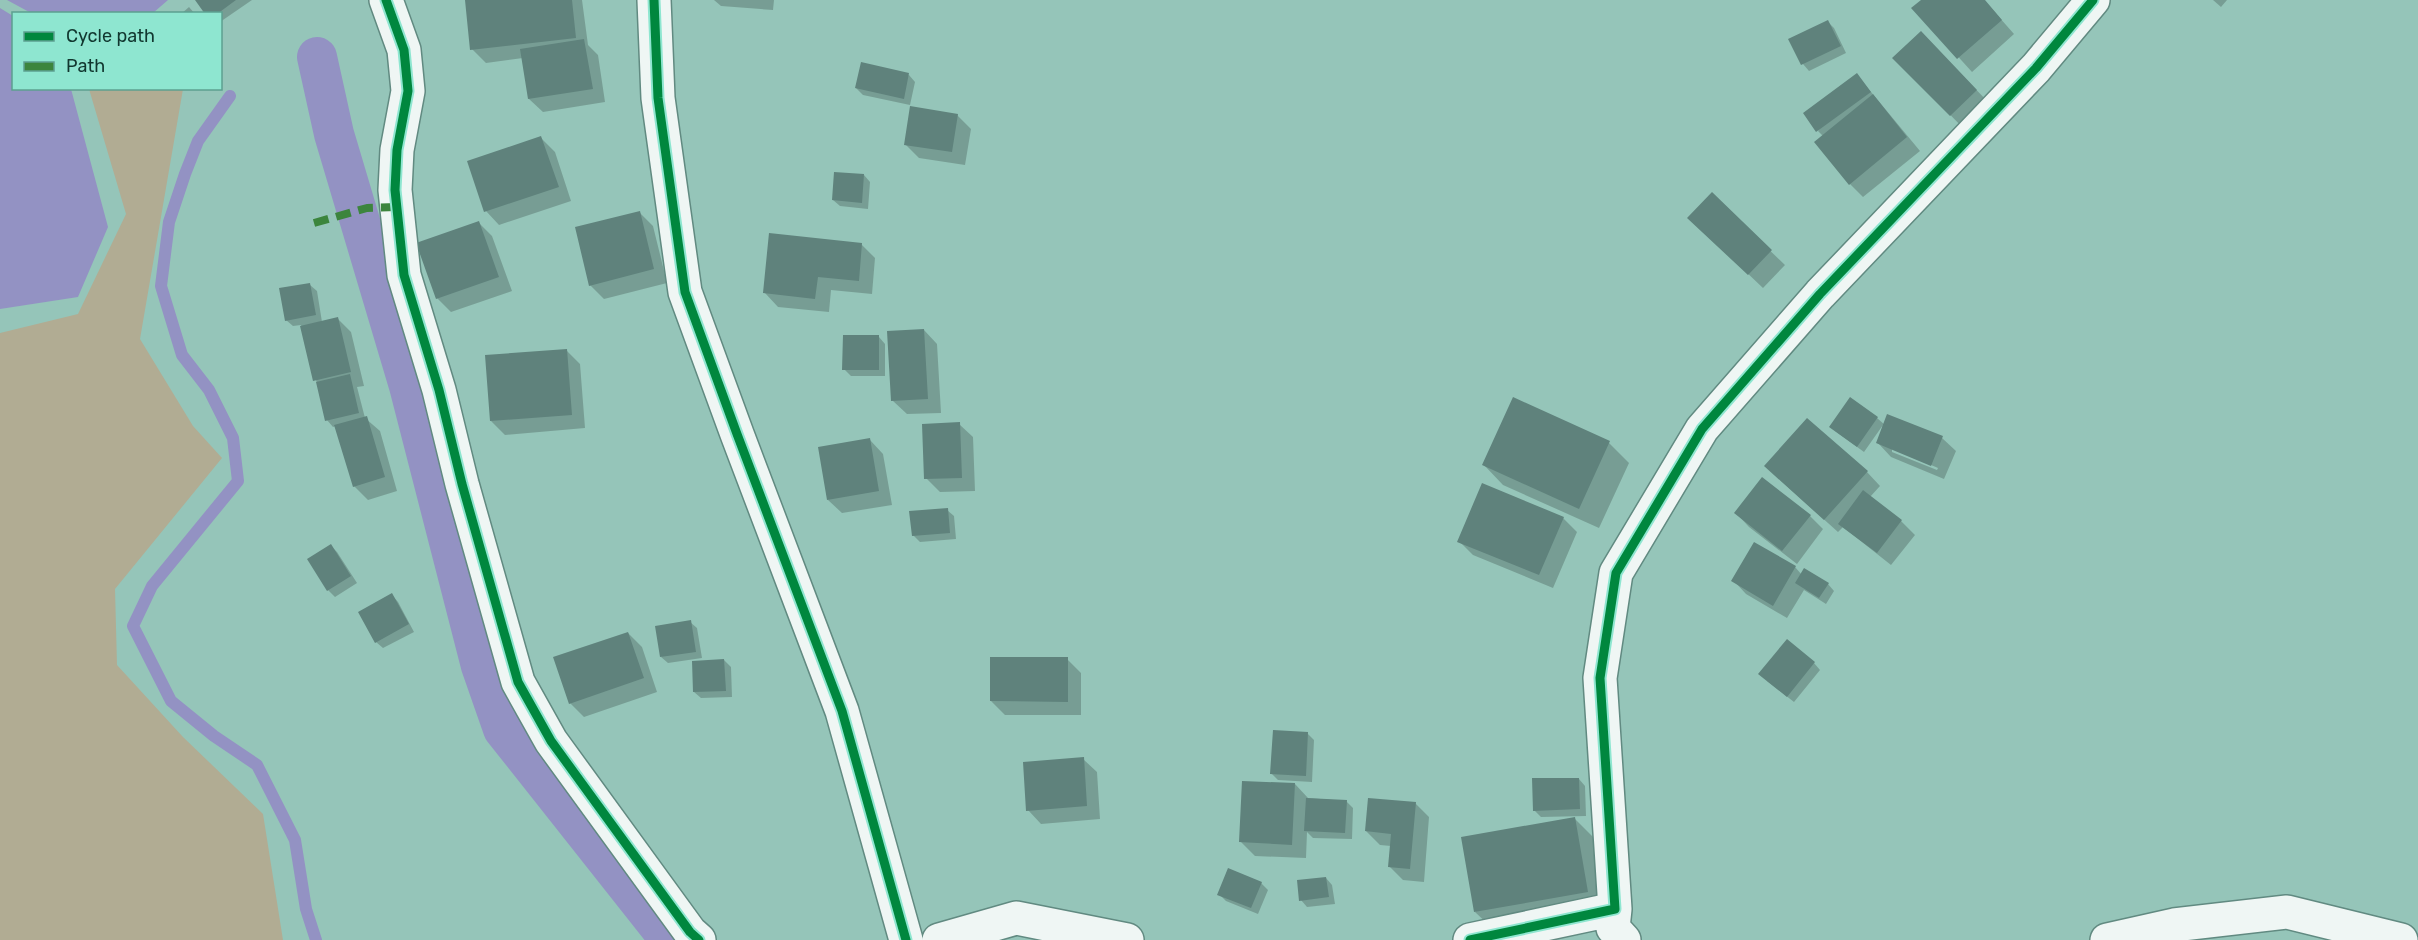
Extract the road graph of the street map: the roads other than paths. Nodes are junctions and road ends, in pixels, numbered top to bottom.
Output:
1 (386, 0) edge
2 (654, 0) edge
3 (2093, 0) edge
4 (1615, 909) junction
5 (699, 940) edge
6 (906, 940) edge
7 (939, 940) edge
8 (1127, 940) edge
9 (1470, 940) edge
10 (1624, 940) edge
11 (2107, 940) edge
12 (2401, 940) edge

1 - 5 street
2 - 6 street
3 - 4 street
4 - 9 street
4 - 10 street
7 - 8 street
11 - 12 street

